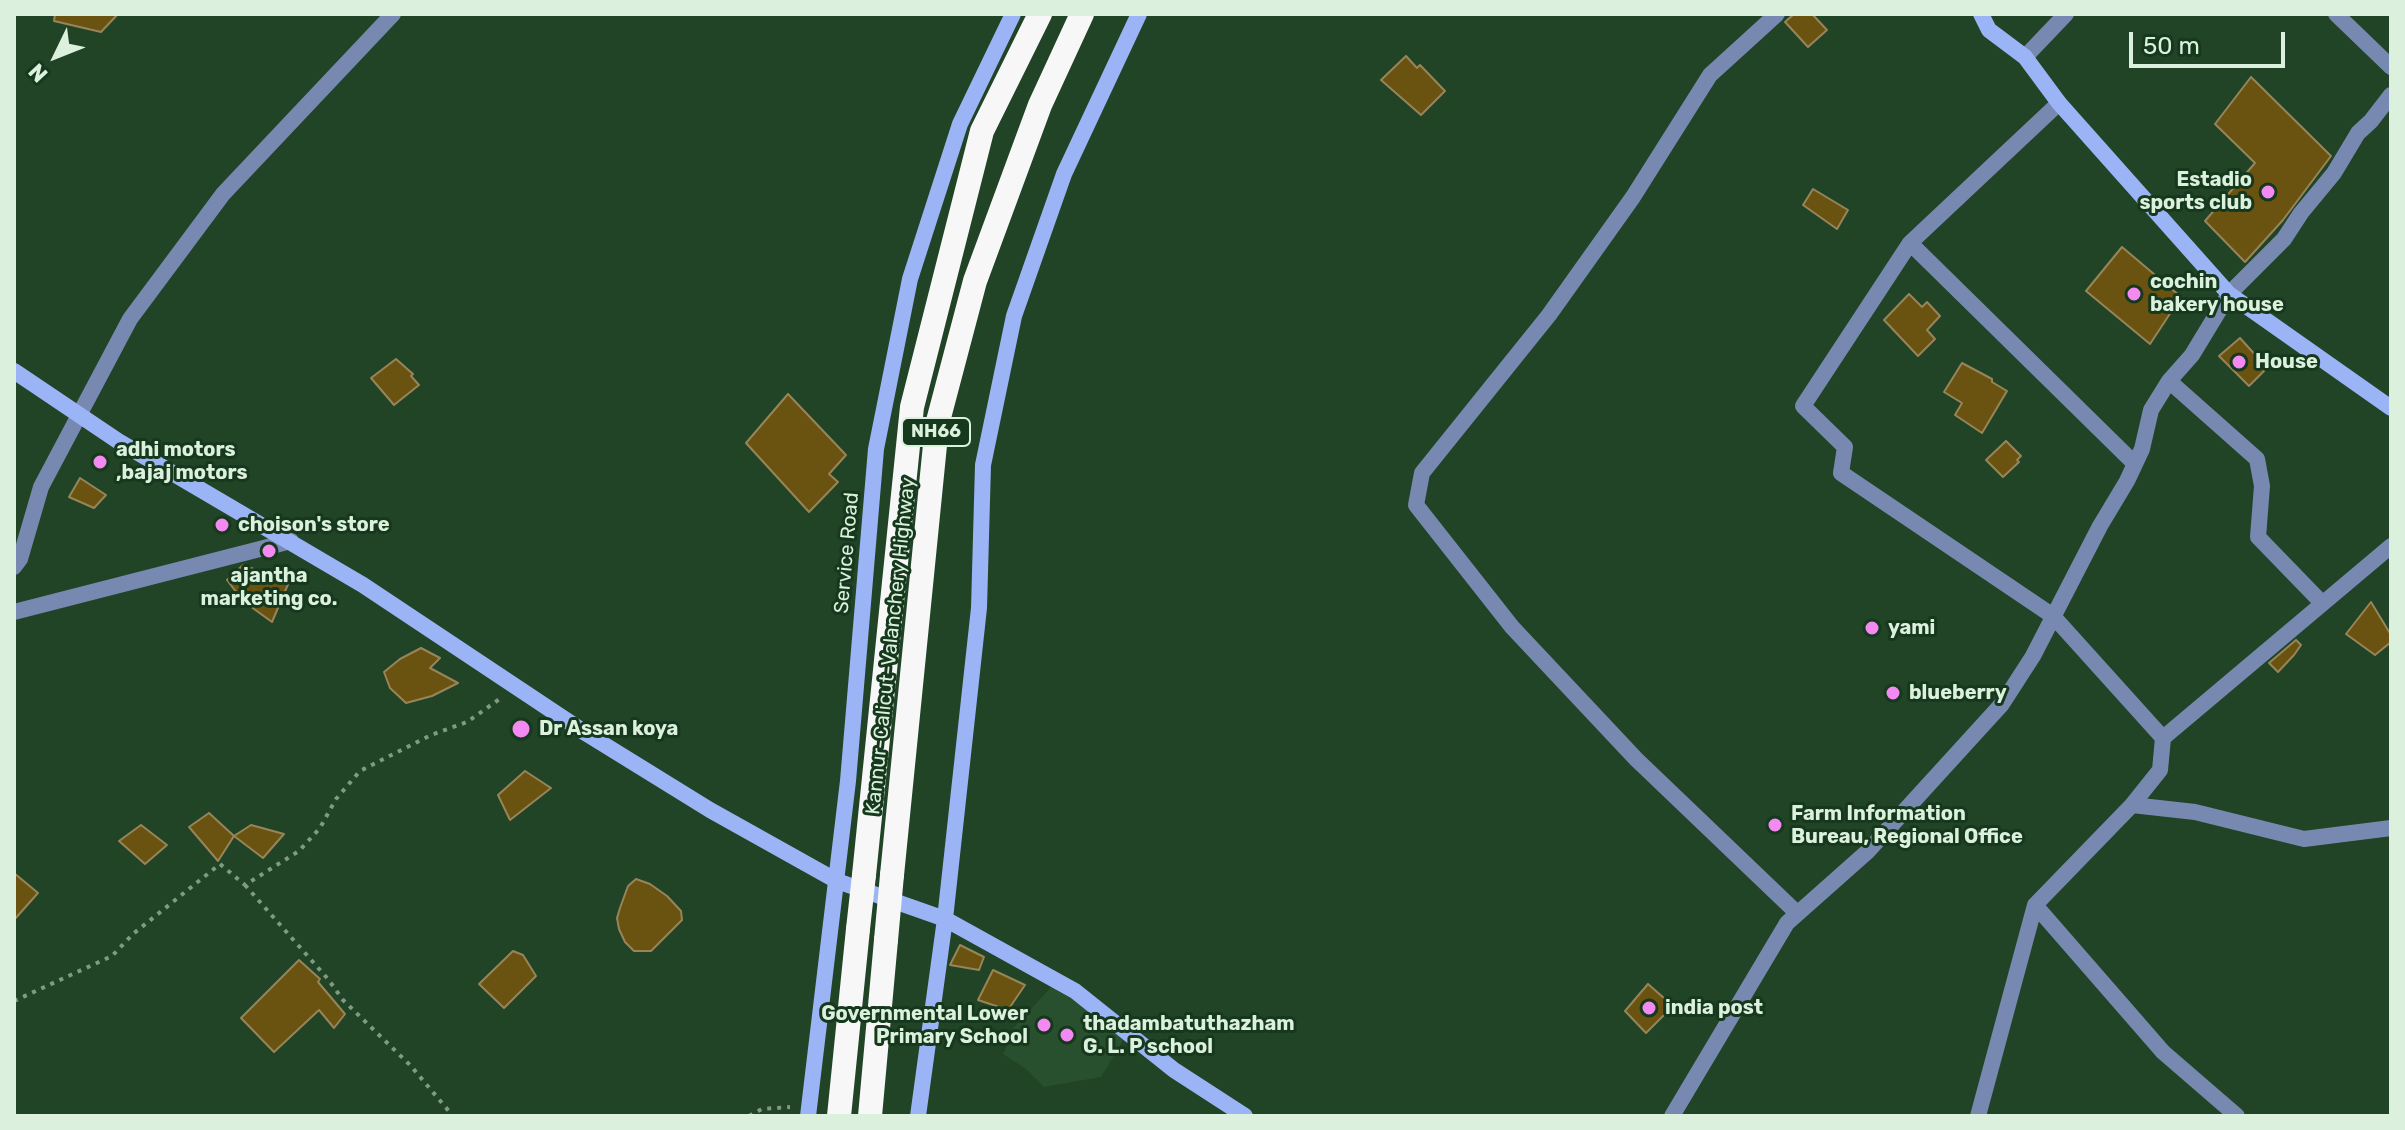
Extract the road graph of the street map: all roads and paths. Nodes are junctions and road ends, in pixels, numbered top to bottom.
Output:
1 (393, 14) edge
2 (1013, 14) edge
3 (1040, 14) edge
4 (1082, 14) edge
5 (1139, 14) edge
6 (1777, 14) edge
7 (1981, 14) edge
8 (2066, 14) edge
9 (2336, 14) edge
10 (2025, 57) junction
11 (2391, 67) edge
12 (2391, 95) edge
13 (2059, 103) junction
14 (1910, 243) junction
15 (2229, 294) junction
16 (14, 371) edge
17 (2169, 381) junction
18 (2391, 408) edge
19 (80, 415) junction
20 (2135, 464) junction
21 (291, 541) junction
22 (2391, 546) edge
23 (14, 567) edge
24 (2322, 603) junction
25 (14, 612) edge
26 (2053, 616) junction
27 (516, 688) junction
28 (2163, 738) junction
29 (2132, 805) junction
30 (2391, 828) edge
31 (837, 881) junction
32 (245, 885) junction
33 (2035, 905) junction
34 (1797, 913) junction
35 (945, 919) junction
36 (14, 1001) edge
37 (808, 1111) edge
38 (453, 1116) edge
39 (749, 1116) edge
40 (839, 1116) edge
41 (870, 1116) edge
42 (918, 1116) edge
43 (1245, 1116) edge
44 (1672, 1116) edge
45 (1978, 1116) edge
46 (2237, 1116) edge

1 - 19 street
2 - 31 street, Service Road
3 - 40 highway, NH66, bridge
4 - 41 highway, Kannur-Calicut-Valanchery Highway / NH66, bridge
5 - 35 street
6 - 34 street
7 - 10 street
8 - 10 street
9 - 11 street
10 - 13 street
12 - 15 street
13 - 14 street
13 - 15 street
14 - 20 street
14 - 26 street
15 - 17 street
15 - 18 street
16 - 19 street
17 - 20 street
17 - 24 street
19 - 21 street
19 - 23 street
20 - 26 street
21 - 25 street
21 - 27 street
22 - 24 street
24 - 28 street
26 - 28 street
26 - 34 street
27 - 31 street
27 - 32 path
28 - 29 street
29 - 30 street
29 - 33 street
31 - 35 street
31 - 37 street, Service Road
32 - 36 path
32 - 38 path
33 - 45 street
33 - 46 street
34 - 44 street
35 - 42 street
35 - 43 street
37 - 39 path

